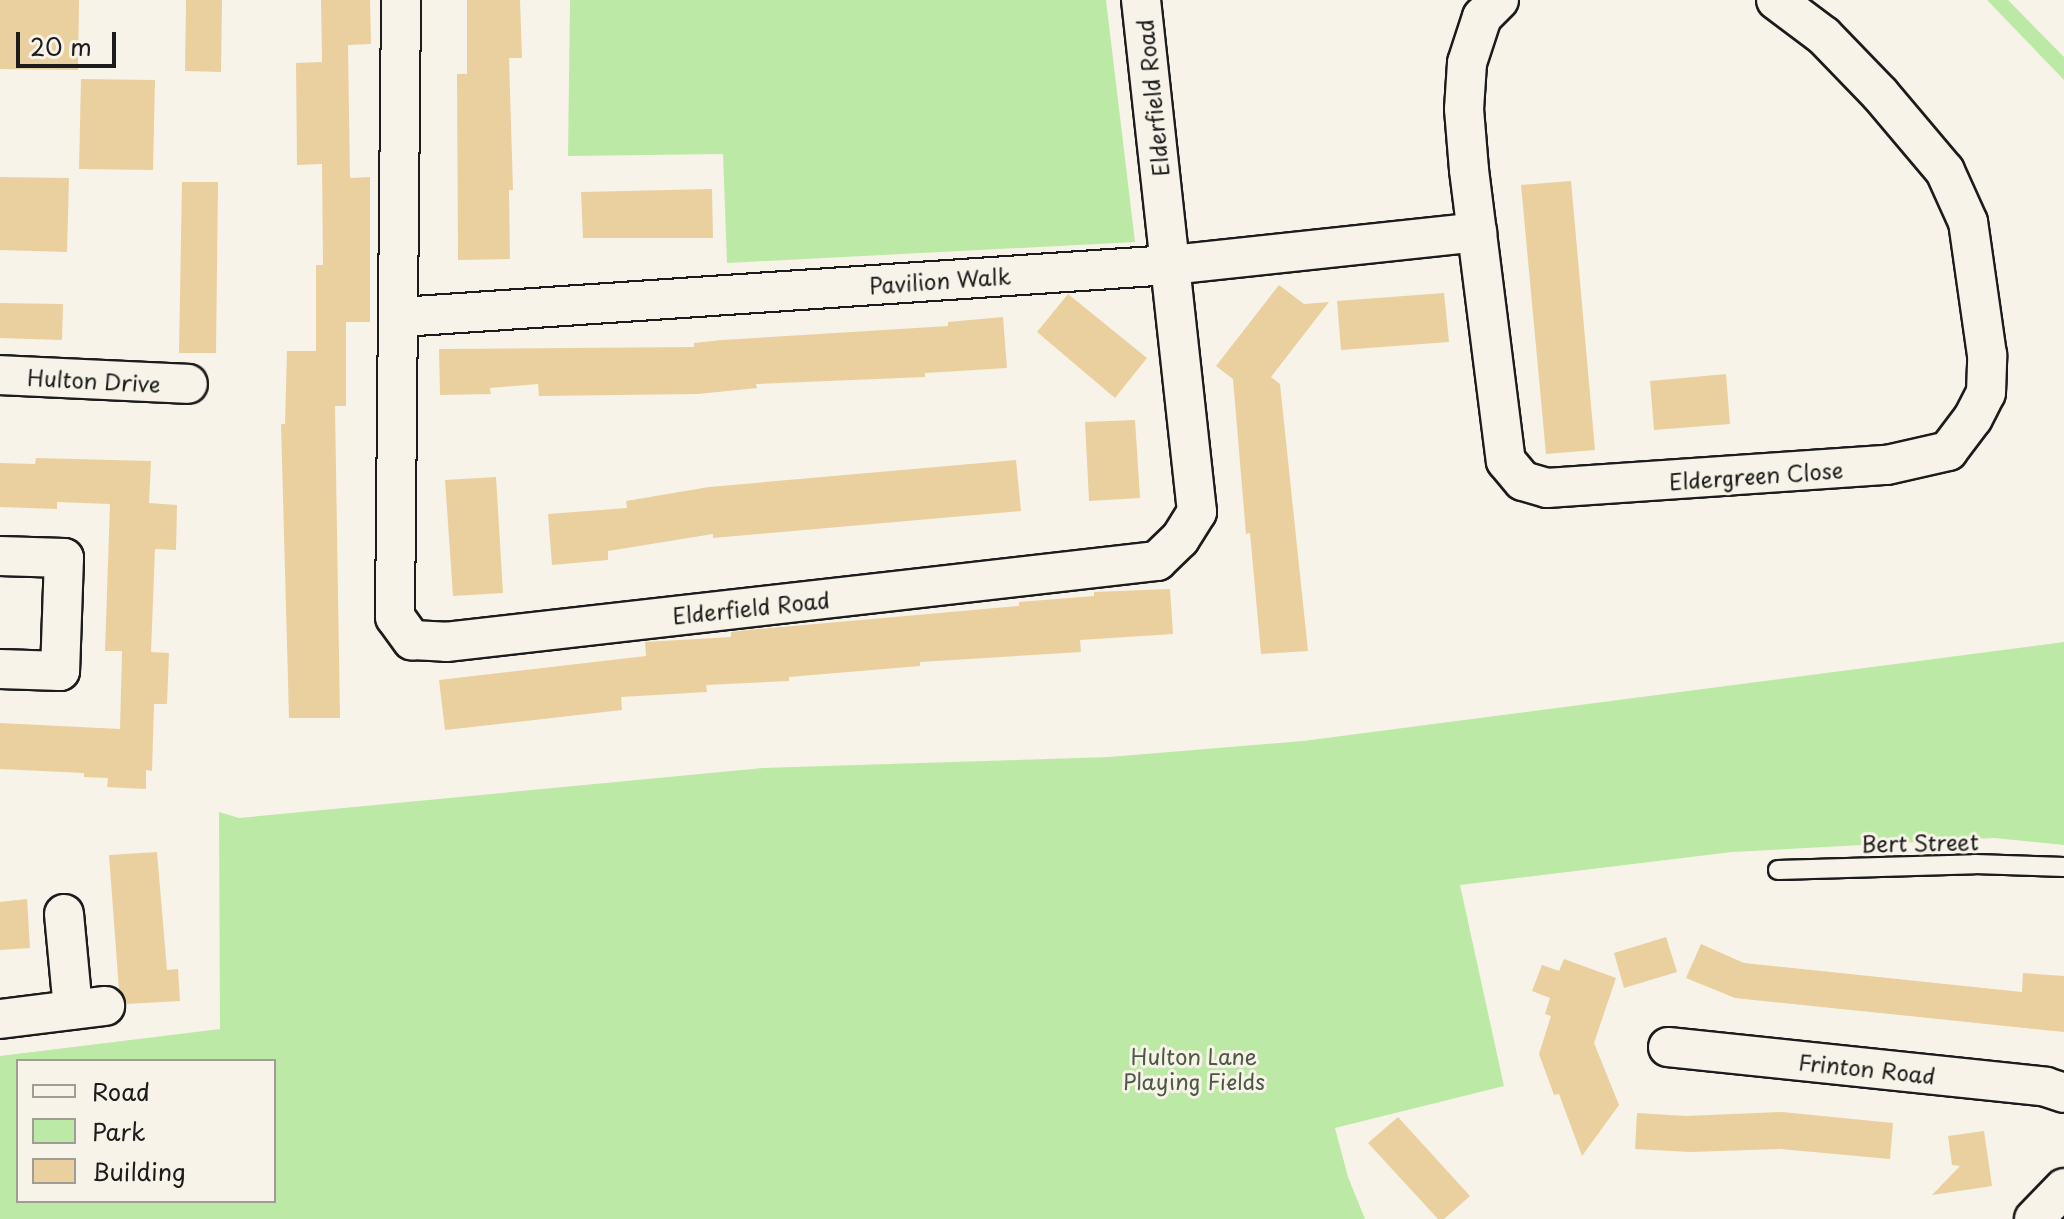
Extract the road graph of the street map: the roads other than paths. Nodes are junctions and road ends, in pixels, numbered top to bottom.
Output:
1 (401, 0) edge
2 (1141, 0) edge
3 (1499, 0) edge
4 (1776, 0) edge
5 (1477, 232) junction
6 (1170, 265) junction
7 (401, 317) junction
8 (0, 375) edge
9 (188, 384) dead end
10 (0, 556) edge
11 (0, 669) edge
12 (2064, 867) edge
13 (1778, 870) dead end
14 (64, 914) dead end
15 (0, 1019) edge
16 (1668, 1047) dead end
17 (2064, 1093) edge
18 (2064, 1188) edge
19 (2034, 1219) edge

1 - 7 street, Elderfield Road
2 - 6 street, Elderfield Road
3 - 5 street, Eldergreen Close
4 - 5 street, Eldergreen Close
5 - 6 street, Pavilion Walk
6 - 7 street, Pavilion Walk
6 - 7 street, Elderfield Road
8 - 9 street, Hulton Drive
10 - 11 street
12 - 13 lane, Bert Street
14 - 15 street
16 - 17 street, Frinton Road
18 - 19 street

